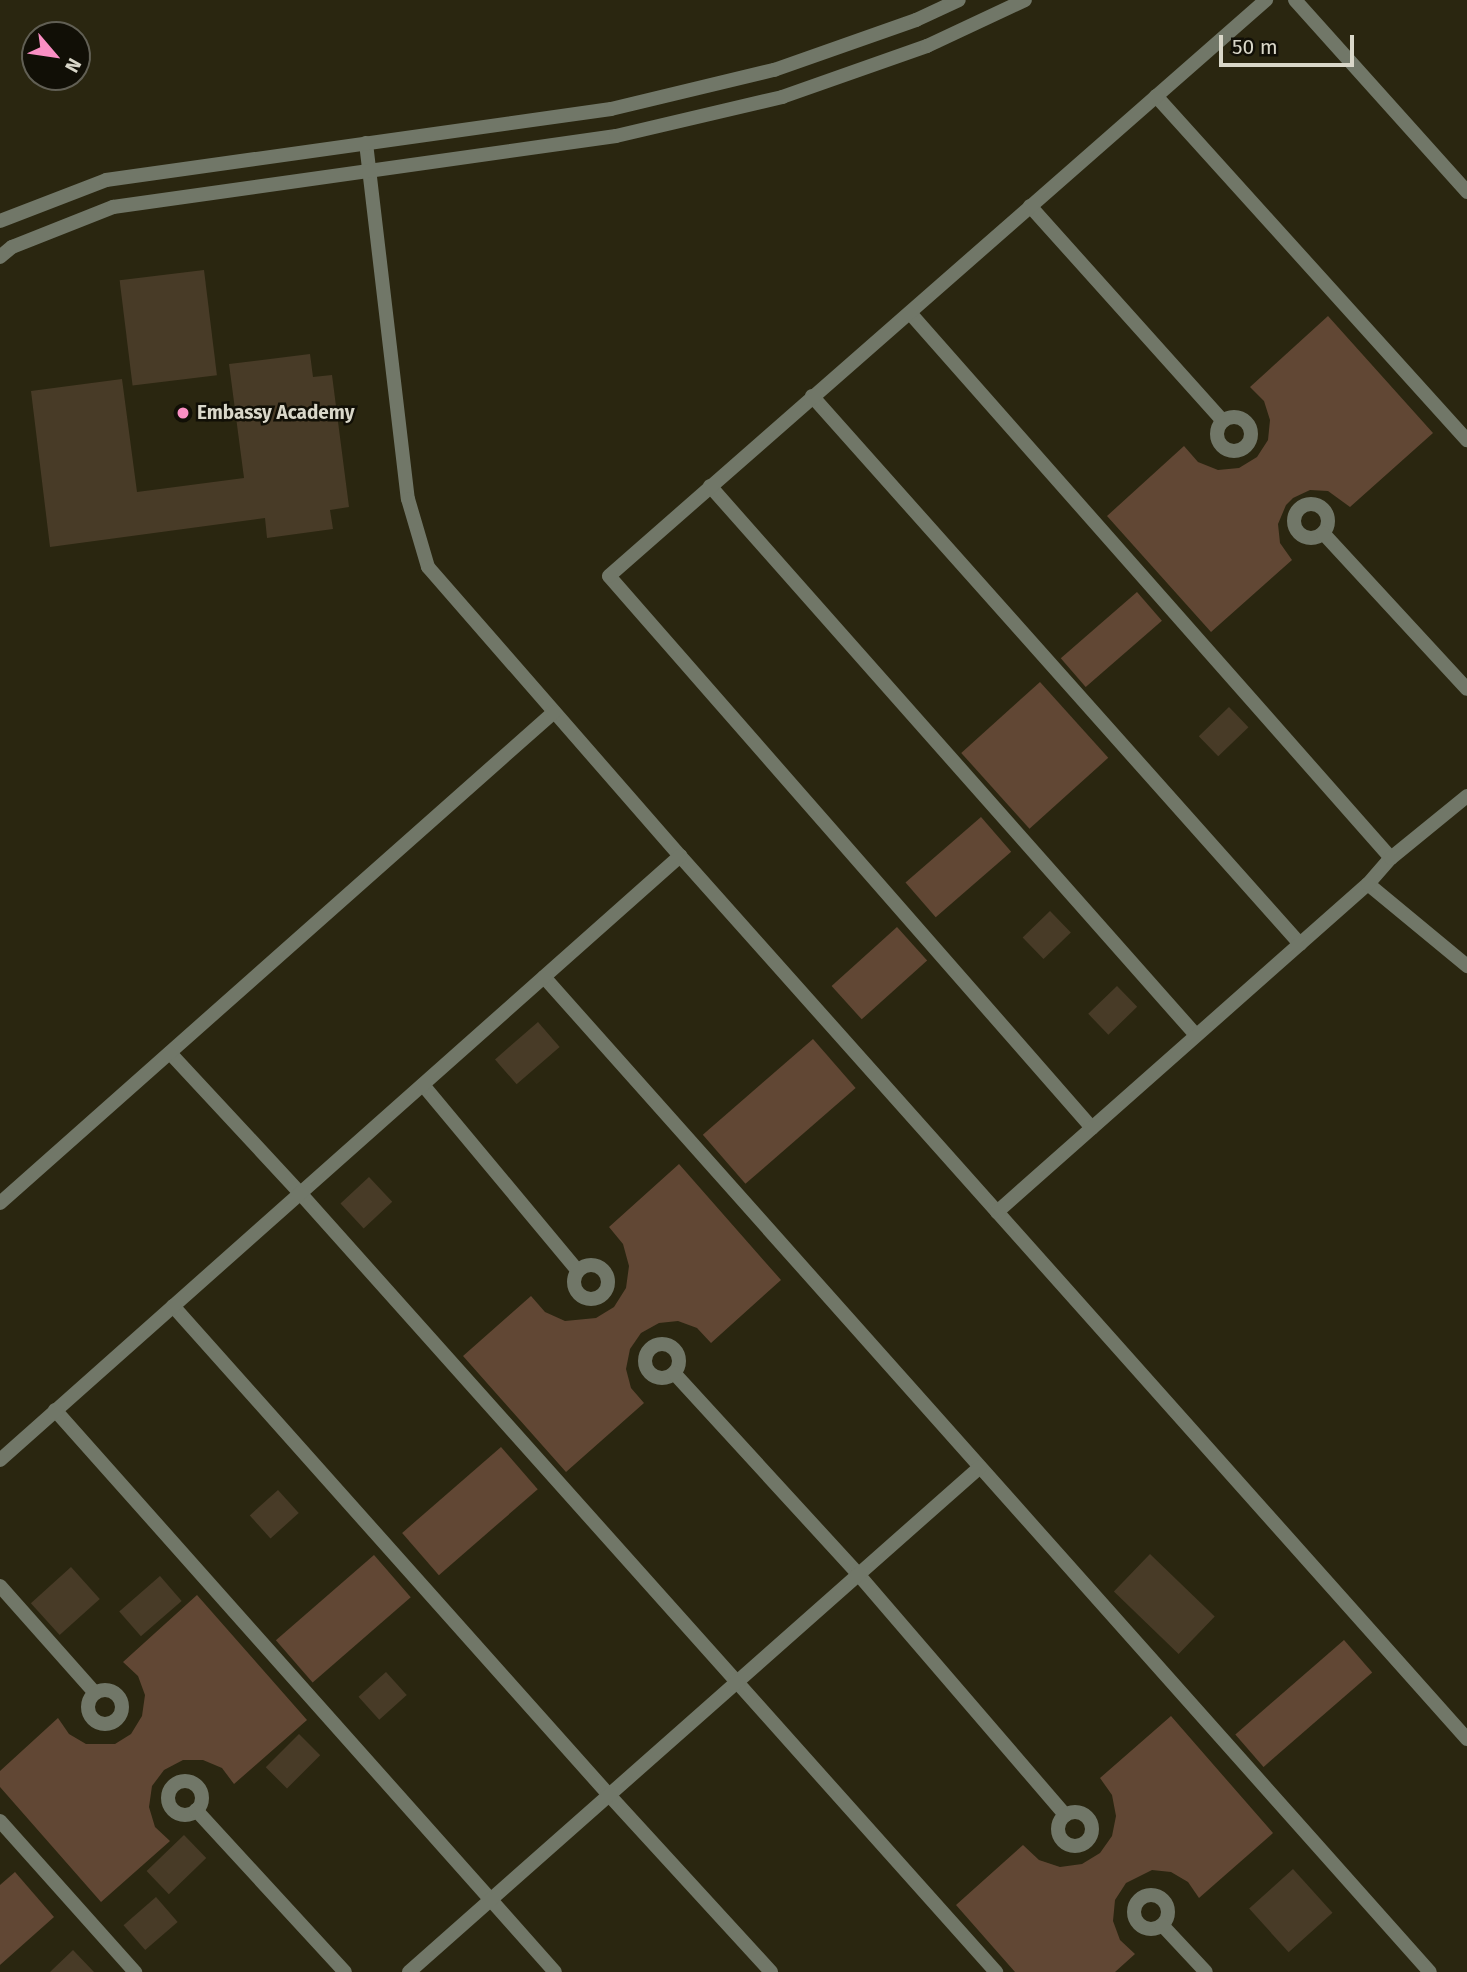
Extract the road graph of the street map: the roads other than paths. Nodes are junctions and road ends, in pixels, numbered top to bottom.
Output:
1 (959, 0) edge
2 (1025, 0) edge
3 (1266, 0) edge
4 (1295, 0) edge
5 (1156, 96) junction
6 (366, 143) junction
7 (369, 171) junction
8 (1467, 192) edge
9 (1030, 206) junction
10 (0, 221) edge
11 (0, 257) edge
12 (910, 313) junction
13 (812, 396) junction
14 (1223, 421) dead end
15 (1467, 440) edge
16 (710, 486) junction
17 (1323, 533) dead end
18 (1467, 689) edge
19 (554, 712) junction
20 (1466, 798) edge
21 (680, 856) junction
22 (1391, 858) junction
23 (1368, 884) junction
24 (1300, 944) junction
25 (1467, 966) edge
26 (544, 977) junction
27 (1195, 1034) junction
28 (170, 1053) junction
29 (422, 1085) junction
30 (1092, 1129) junction
31 (300, 1193) junction
32 (0, 1203) edge
33 (998, 1212) junction
34 (578, 1271) dead end
35 (173, 1306) junction
36 (674, 1373) dead end
37 (55, 1410) junction
38 (0, 1460) edge
39 (980, 1466) junction
40 (858, 1574) junction
41 (0, 1586) edge
42 (737, 1682) junction
43 (95, 1693) dead end
44 (1467, 1739) edge
45 (609, 1795) junction
46 (196, 1810) dead end
47 (1065, 1815) dead end
48 (0, 1821) edge
49 (491, 1899) junction
50 (1162, 1925) dead end
51 (135, 1972) edge
52 (345, 1972) edge
53 (410, 1972) edge
54 (555, 1972) edge
55 (771, 1972) edge
56 (996, 1972) edge
57 (1206, 1972) edge
58 (1430, 1972) edge

1 - 6 street
2 - 7 street
3 - 5 street
4 - 8 street
5 - 9 street
5 - 15 street
6 - 7 street
6 - 10 street
7 - 11 street
7 - 19 street
9 - 12 street
9 - 14 street
12 - 13 street
12 - 22 street
13 - 16 street
13 - 24 street
16 - 27 street
16 - 30 street
17 - 18 street
19 - 21 street
19 - 28 street
20 - 22 street
21 - 26 street
21 - 33 street
22 - 23 street
23 - 24 street
23 - 25 street
24 - 27 street
26 - 29 street
26 - 39 street
27 - 30 street
28 - 31 street
28 - 32 street
29 - 31 street
29 - 34 street
30 - 33 street
31 - 35 street
31 - 42 street
33 - 44 street
35 - 37 street
35 - 45 street
36 - 40 street
37 - 38 street
37 - 49 street
39 - 40 street
39 - 58 street
40 - 42 street
40 - 47 street
41 - 43 street
42 - 45 street
42 - 56 street
45 - 49 street
45 - 55 street
46 - 52 street
48 - 51 street
49 - 53 street
49 - 54 street
50 - 57 street

